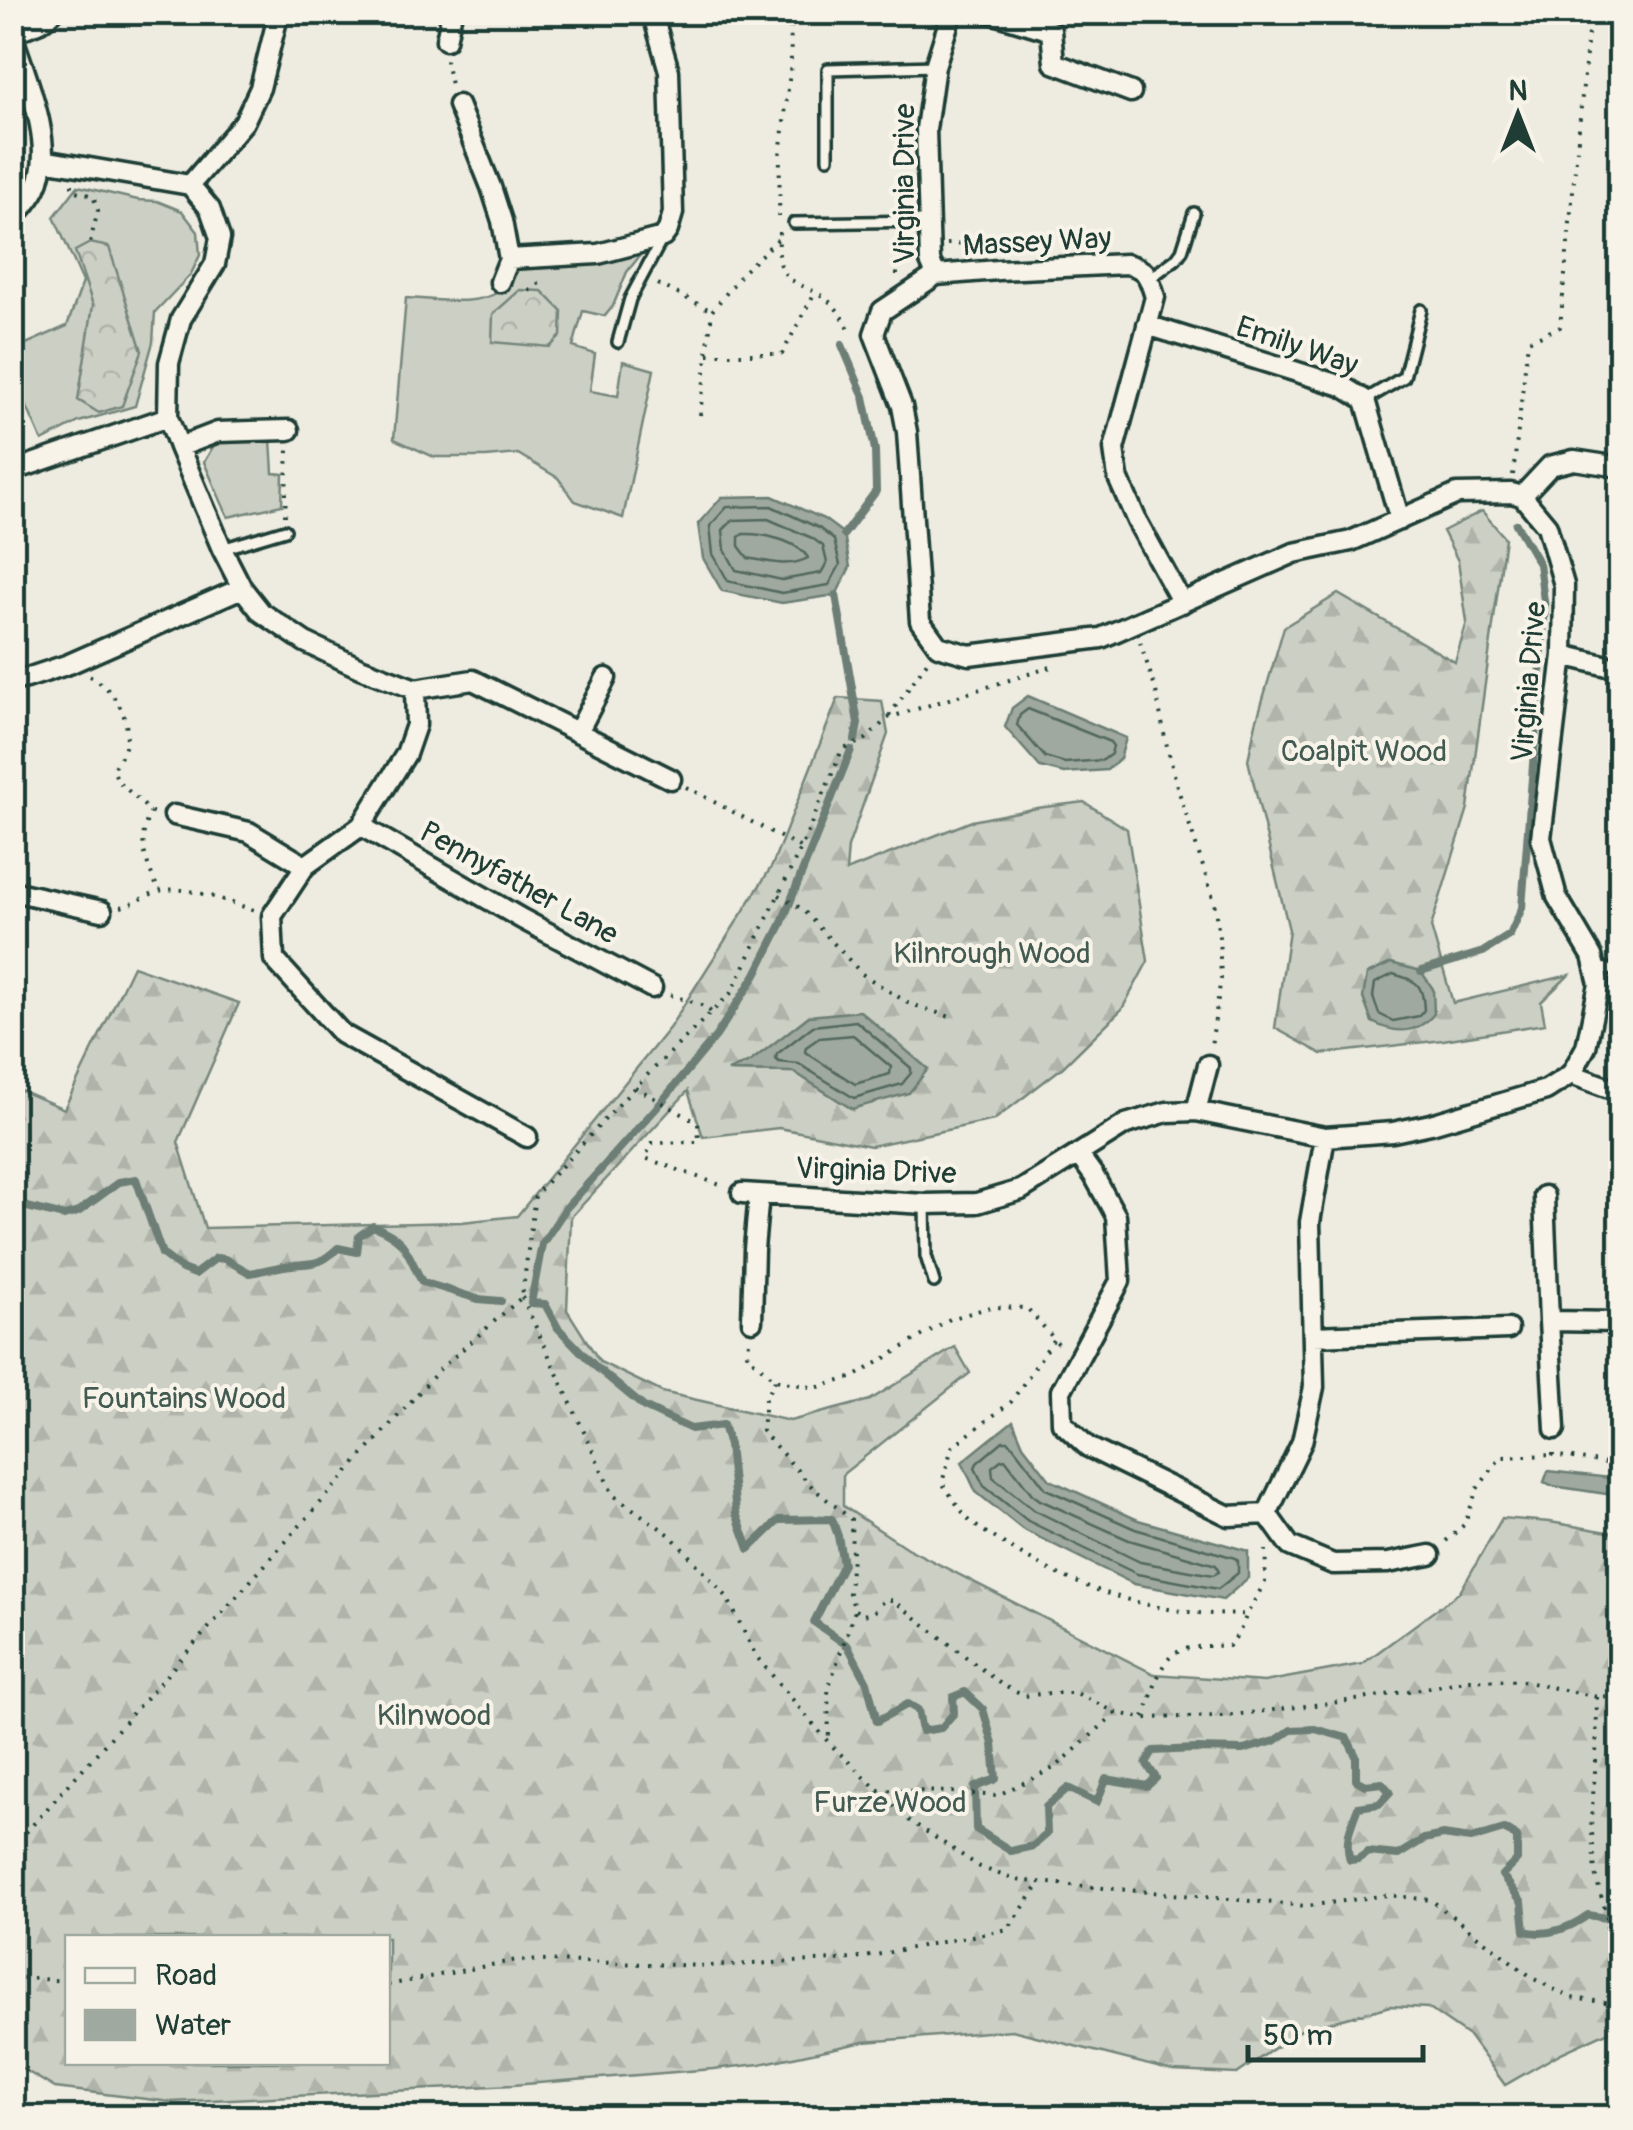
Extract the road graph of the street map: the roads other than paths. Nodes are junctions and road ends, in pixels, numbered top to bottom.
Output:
1 (54, 12) edge
2 (279, 12) edge
3 (452, 12) edge
4 (652, 12) edge
5 (952, 12) edge
6 (988, 12) edge
7 (12, 34) edge
8 (446, 40) road end
9 (935, 66) junction
10 (1131, 92) dead end
11 (458, 105) road end
12 (828, 158) dead end
13 (44, 160) junction
14 (190, 184) junction
15 (1194, 213) dead end
16 (12, 220) edge
17 (928, 220) junction
18 (794, 223) dead end
19 (663, 238) junction
20 (509, 258) junction
21 (936, 274) junction
22 (1149, 278) junction
23 (500, 282) dead end
24 (1421, 310) dead end
25 (1147, 325) junction
26 (618, 342) dead end
27 (1365, 400) junction
28 (168, 417) junction
29 (289, 430) road end
30 (179, 447) junction
31 (1620, 467) edge
32 (12, 471) edge
33 (1516, 494) junction
34 (1400, 520) junction
35 (285, 530) road end
36 (222, 548) junction
37 (242, 588) junction
38 (1182, 602) junction
39 (1563, 655) junction
40 (1620, 669) edge
41 (606, 678) dead end
42 (12, 680) edge
43 (415, 688) junction
44 (578, 732) junction
45 (670, 779) road end
46 (174, 815) road end
47 (360, 826) junction
48 (305, 866) junction
49 (12, 891) edge
50 (102, 911) road end
51 (1595, 968) junction
52 (1620, 970) edge
53 (652, 988) road end
54 (1208, 1064) road end
55 (1571, 1074) junction
56 (1620, 1092) edge
57 (1196, 1111) junction
58 (527, 1136) dead end
59 (1325, 1137) junction
60 (1078, 1154) junction
61 (1544, 1196) dead end
62 (925, 1204) junction
63 (934, 1282) dead end
64 (1549, 1320) junction
65 (752, 1321) road end
66 (1620, 1322) edge
67 (1508, 1329) dead end
68 (1314, 1336) junction
69 (1555, 1428) road end
70 (1267, 1514) junction
71 (1430, 1554) road end

1 - 7 street
2 - 14 street
3 - 8 street
4 - 19 street
5 - 9 street, Virginia Drive
6 - 10 street
7 - 13 street
9 - 12 lane
9 - 17 street, Virginia Drive
11 - 20 street
13 - 14 street
13 - 16 street
14 - 28 street
15 - 22 lane
17 - 18 lane
17 - 21 street, Virginia Drive
19 - 20 street
19 - 26 lane
20 - 23 street
21 - 22 street, Massey Way
21 - 38 street, Virginia Drive
22 - 25 street, Massey Way
24 - 27 lane
25 - 27 street, Emily Way
25 - 38 street, Massey Way
27 - 34 street, Emily Way
28 - 30 street
28 - 32 street
29 - 30 street
30 - 36 street
31 - 33 street
33 - 34 street
33 - 39 street, Virginia Drive
34 - 38 street
35 - 36 lane
36 - 37 street
37 - 42 street
37 - 43 street
39 - 40 street
39 - 51 street, Virginia Drive
41 - 44 street
43 - 44 street
43 - 47 street
44 - 45 street
46 - 48 street
47 - 48 street
47 - 53 street, Pennyfather Lane
48 - 58 street
49 - 50 street
51 - 52 lane
51 - 55 street, Virginia Drive
54 - 57 street
55 - 56 street
55 - 59 street, Virginia Drive
57 - 59 street, Virginia Drive
57 - 60 street, Virginia Drive
59 - 68 street
60 - 62 street, Virginia Drive
60 - 70 street
61 - 64 street
62 - 63 lane
62 - 65 street, Virginia Drive
64 - 66 street
64 - 69 street
67 - 68 street
68 - 70 street
70 - 71 street

